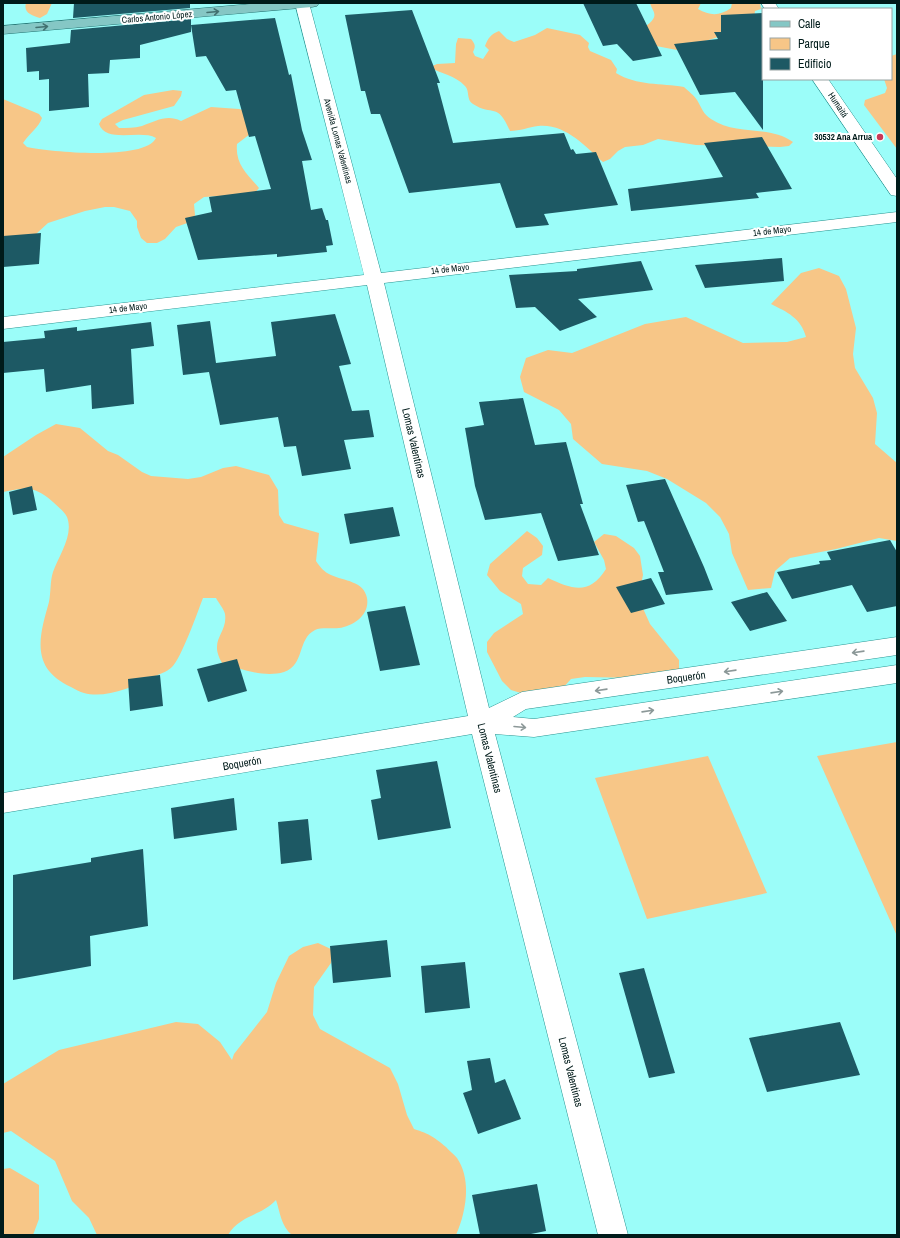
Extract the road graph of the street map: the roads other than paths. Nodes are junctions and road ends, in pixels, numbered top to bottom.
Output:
1 (305, 3) edge
2 (3, 30) edge
3 (821, 80) edge
4 (897, 191) edge
5 (897, 217) edge
6 (374, 279) junction
7 (3, 323) edge
8 (897, 646) edge
9 (897, 674) edge
10 (481, 723) junction
11 (3, 803) edge
12 (613, 1235) edge

2 -> 1 main road, Carlos Antonio López
1 - 6 street, Avenida Lomas Valentinas
3 - 4 street, Humaitá
5 - 6 street, 14 de Mayo
6 - 7 street, 14 de Mayo
6 - 10 street, Lomas Valentinas
8 -> 10 street, Boquerón
10 -> 9 street, Boquerón
10 - 11 street, Boquerón
10 - 12 street, Lomas Valentinas

